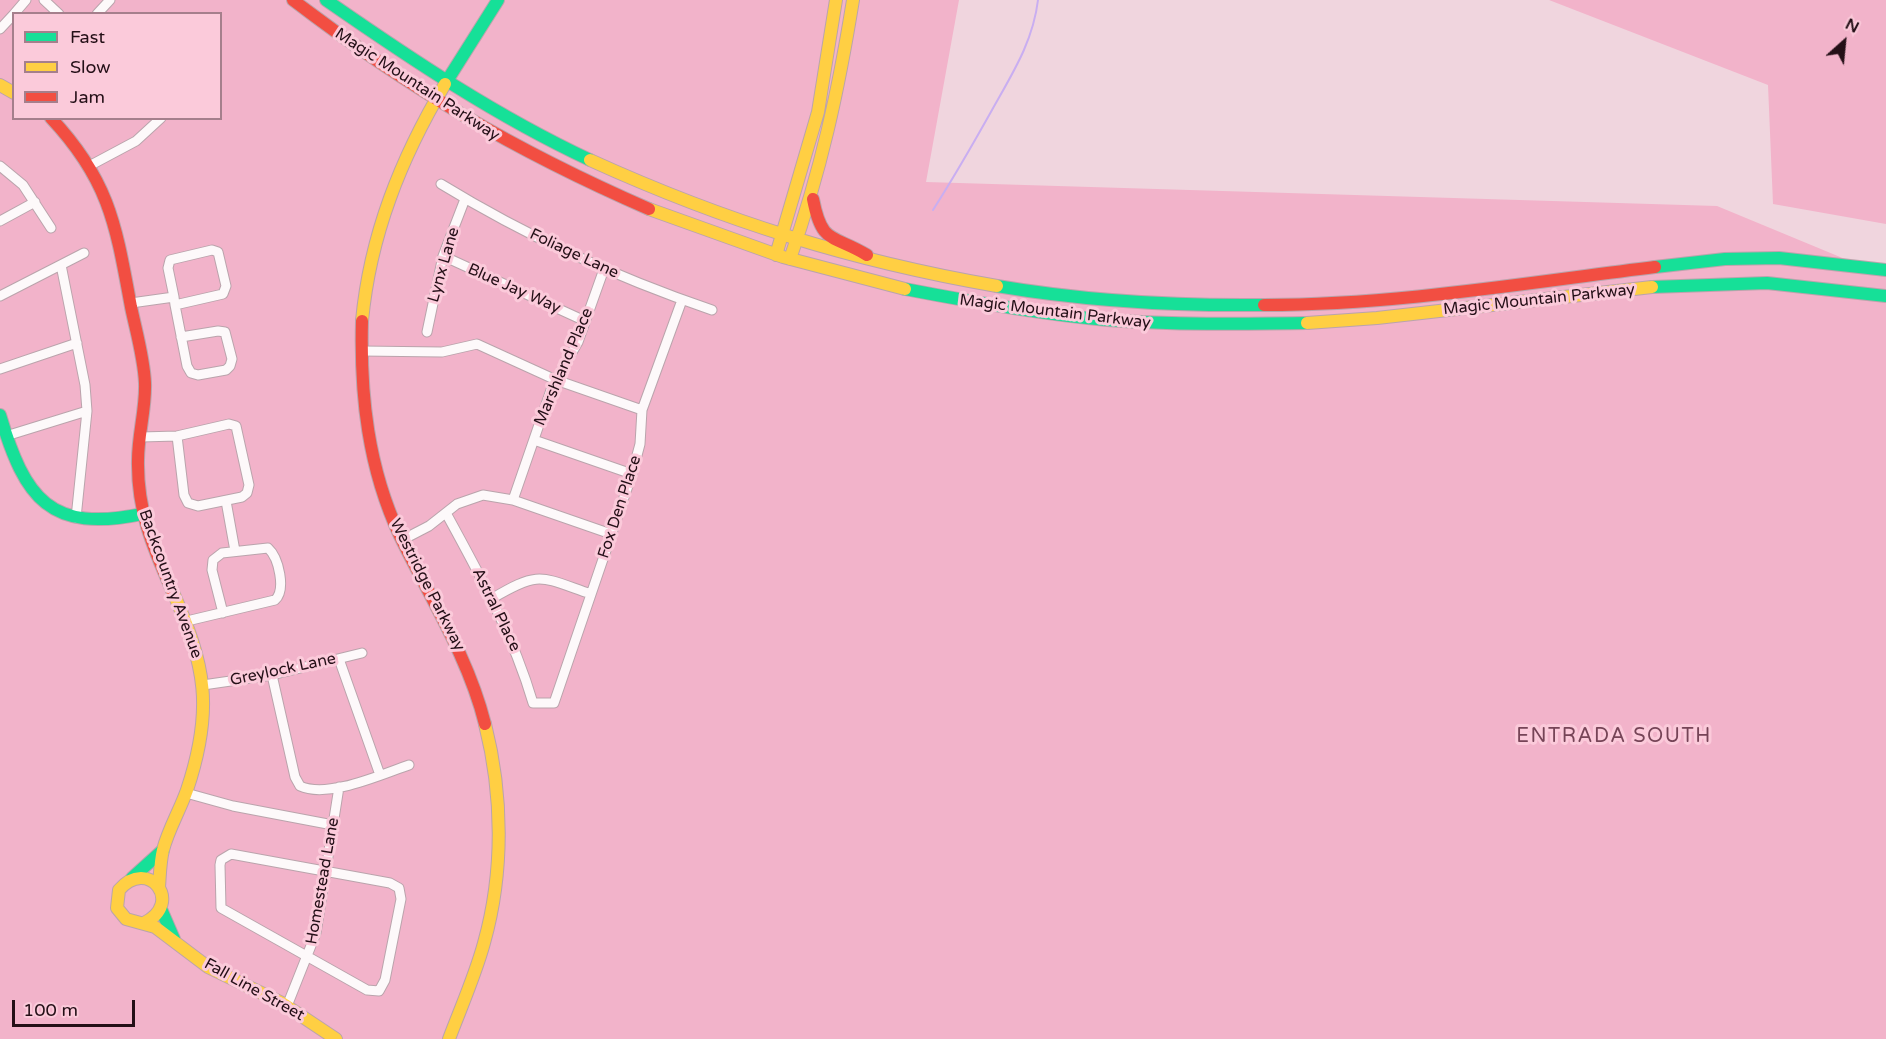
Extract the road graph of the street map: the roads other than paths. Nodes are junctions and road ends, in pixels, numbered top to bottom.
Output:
1 (26, 0) edge
2 (44, 0) edge
3 (109, 0) edge
4 (293, 0) edge
5 (326, 0) edge
6 (498, 0) edge
7 (836, 0) edge
8 (853, 0) edge
9 (16, 12) edge
10 (57, 12) edge
11 (99, 12) edge
12 (12, 16) edge
13 (0, 29) edge
14 (446, 84) junction
15 (436, 100) junction
16 (53, 120) edge
17 (159, 120) edge
18 (91, 165) junction
19 (0, 166) edge
20 (441, 184) dead end
21 (813, 197) junction
22 (465, 199) junction
23 (35, 202) junction
24 (0, 221) edge
25 (51, 228) dead end
26 (783, 236) junction
27 (797, 240) junction
28 (84, 253) dead end
29 (776, 255) junction
30 (443, 256) junction
31 (790, 259) junction
32 (876, 261) junction
33 (61, 265) junction
34 (604, 268) junction
35 (1886, 270) edge
36 (1886, 296) edge
37 (0, 297) edge
38 (682, 300) junction
39 (174, 301) junction
40 (131, 303) junction
41 (712, 310) dead end
42 (585, 321) junction
43 (427, 332) dead end
44 (182, 337) junction
45 (77, 343) junction
46 (362, 351) junction
47 (0, 369) edge
48 (556, 380) junction
49 (642, 410) junction
50 (87, 411) junction
51 (0, 415) edge
52 (6, 436) junction
53 (177, 436) junction
54 (141, 437) junction
55 (534, 440) junction
56 (632, 474) junction
57 (513, 500) junction
58 (225, 501) junction
59 (446, 513) junction
60 (142, 514) junction
61 (76, 518) junction
62 (611, 534) junction
63 (402, 540) junction
64 (235, 551) junction
65 (591, 594) junction
66 (493, 597) junction
67 (223, 613) junction
68 (187, 621) junction
69 (362, 653) dead end
70 (339, 659) junction
71 (272, 675) junction
72 (203, 685) junction
73 (544, 703) joint
74 (409, 765) dead end
75 (380, 775) junction
76 (339, 787) junction
77 (186, 793) junction
78 (333, 825) junction
79 (163, 850) junction
80 (326, 871) junction
81 (132, 878) junction
82 (159, 887) junction
83 (161, 909) junction
84 (144, 923) junction
85 (174, 939) junction
86 (308, 958) junction
87 (287, 1006) junction
88 (336, 1039) edge
89 (449, 1039) edge

1 - 9 street
2 - 10 street
3 - 11 street
4 - 15 street, Magic Mountain Parkway
5 - 14 street, Magic Mountain Parkway
6 - 14 street, Westridge Parkway
7 - 26 street
8 - 21 street
12 - 13 street
14 - 15 street, Westridge Parkway
14 - 26 street, Magic Mountain Parkway
15 - 29 street, Magic Mountain Parkway
15 - 46 street, Westridge Parkway
16 - 18 street, Backcountry Avenue
17 - 18 street
18 - 40 street, Backcountry Avenue
19 - 23 street
20 - 22 street, Foliage Lane
21 - 27 street
21 - 32 street
22 - 30 street, Lynx Lane
22 - 34 street, Foliage Lane
23 - 24 street
23 - 25 street
26 - 27 street, Magic Mountain Parkway
26 - 29 street
27 - 31 street
27 - 32 street, Magic Mountain Parkway
28 - 33 street
29 - 31 street, Magic Mountain Parkway
30 - 42 street, Blue Jay Way
30 - 43 street, Lynx Lane
31 - 36 street, Magic Mountain Parkway
32 - 35 street, Magic Mountain Parkway
33 - 37 street
33 - 45 street
34 - 38 street, Foliage Lane
34 - 42 street, Marshland Place
38 - 41 street, Foliage Lane
38 - 49 street, Fox Den Place
39 - 39 street
39 - 40 street
39 - 44 street
40 - 54 street, Backcountry Avenue
42 - 48 street, Marshland Place
44 - 44 street
45 - 47 street
45 - 50 street
46 - 48 street
46 - 63 street, Westridge Parkway
48 - 49 street
48 - 55 street, Marshland Place
49 - 56 street, Fox Den Place
50 - 52 street
50 - 61 street
51 - 52 street
52 - 61 street
53 - 54 street
53 - 58 street
53 - 58 street
54 - 60 street, Backcountry Avenue
55 - 56 street
55 - 57 street, Marshland Place
56 - 62 street, Fox Den Place
57 - 59 street
57 - 62 street
58 - 64 street
59 - 63 street
59 - 66 street, Astral Place
60 - 61 street
60 - 68 street, Backcountry Avenue
62 - 65 street, Fox Den Place
63 - 89 street, Westridge Parkway
64 - 67 street
64 - 67 street
65 - 66 street
65 - 73 street, Fox Den Place
66 - 73 street, Astral Place
67 - 68 street
68 - 72 street, Backcountry Avenue
69 - 70 street, Greylock Lane
70 - 71 street, Greylock Lane
70 - 75 street
71 - 72 street, Greylock Lane
71 - 76 street
72 - 77 street, Backcountry Avenue
74 - 75 street
75 - 76 street
76 - 78 street, Homestead Lane
77 - 78 street
77 - 79 street, Backcountry Avenue
78 - 80 street, Homestead Lane
79 - 81 street
79 - 82 street
80 - 86 street, Homestead Lane
80 - 86 street
80 - 86 street
81 - 82 street
81 - 84 street
82 - 83 street
83 - 84 street
83 - 85 street
84 - 85 street, Fall Line Street
85 - 87 street, Fall Line Street
86 - 87 street, Homestead Lane
87 - 88 street, Fall Line Street

